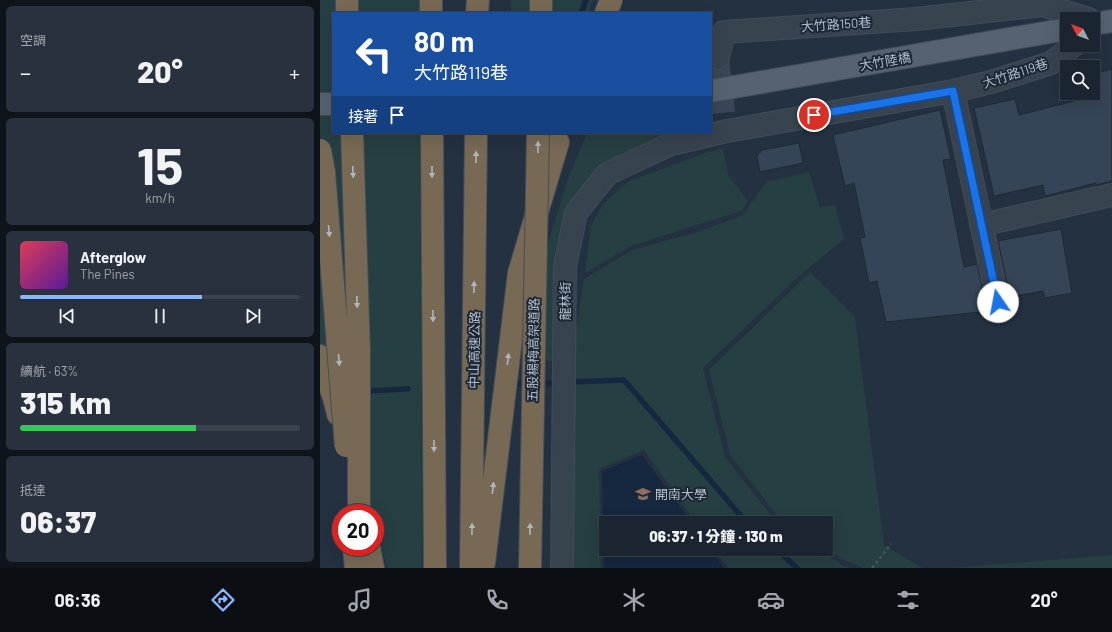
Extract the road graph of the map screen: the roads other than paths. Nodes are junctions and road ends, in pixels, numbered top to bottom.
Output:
1 (347, 0) edge
2 (431, 0) edge
3 (478, 0) edge
4 (541, 0) edge
5 (611, 0) edge
6 (949, 8) edge
7 (348, 12) edge
8 (431, 12) edge
9 (477, 12) edge
10 (541, 12) edge
11 (606, 12) edge
12 (1063, 12) edge
13 (1060, 36) edge
14 (1060, 46) edge
15 (718, 58) tunnel mouth
16 (712, 91) edge
17 (953, 91) junction
18 (320, 104) edge
19 (332, 104) edge
20 (726, 126) joint
21 (712, 131) edge
22 (352, 134) edge
23 (432, 134) edge
24 (476, 134) edge
25 (538, 134) edge
26 (702, 134) edge
27 (558, 142) dead end
28 (320, 150) edge
29 (1112, 195) edge
30 (981, 225) junction
31 (998, 302) dead end
32 (320, 356) edge
33 (357, 504) edge
34 (357, 504) edge
35 (358, 504) edge
36 (355, 556) edge
37 (359, 556) edge
38 (371, 556) edge
39 (356, 568) edge
40 (359, 568) edge
41 (373, 568) edge
42 (435, 568) edge
43 (472, 568) edge
44 (483, 568) edge
45 (530, 568) edge
46 (562, 568) edge

1 - 7 highway
2 - 8 highway
3 - 9 highway
4 - 10 highway
5 - 11 highway
6 - 12 street, 大竹路150巷
6 - 15 street, 大竹路150巷
13 - 16 main road, 大竹陸橋
14 - 17 street, 大竹路119巷
17 - 20 street, 大竹路119巷
17 - 30 street
18 - 19 main road
20 - 21 street, 龍林街
22 -> 35 highway, bridge
23 -> 42 highway
43 -> 24 highway, 中山高速公路
45 -> 25 highway, 五股楊梅高架道路, bridge
26 - 46 street, 龍林街
44 -> 27 highway
28 -> 33 highway, bridge
29 - 30 street
30 - 31 street
32 - 34 highway
36 - 39 highway
37 - 40 highway
38 - 41 highway

